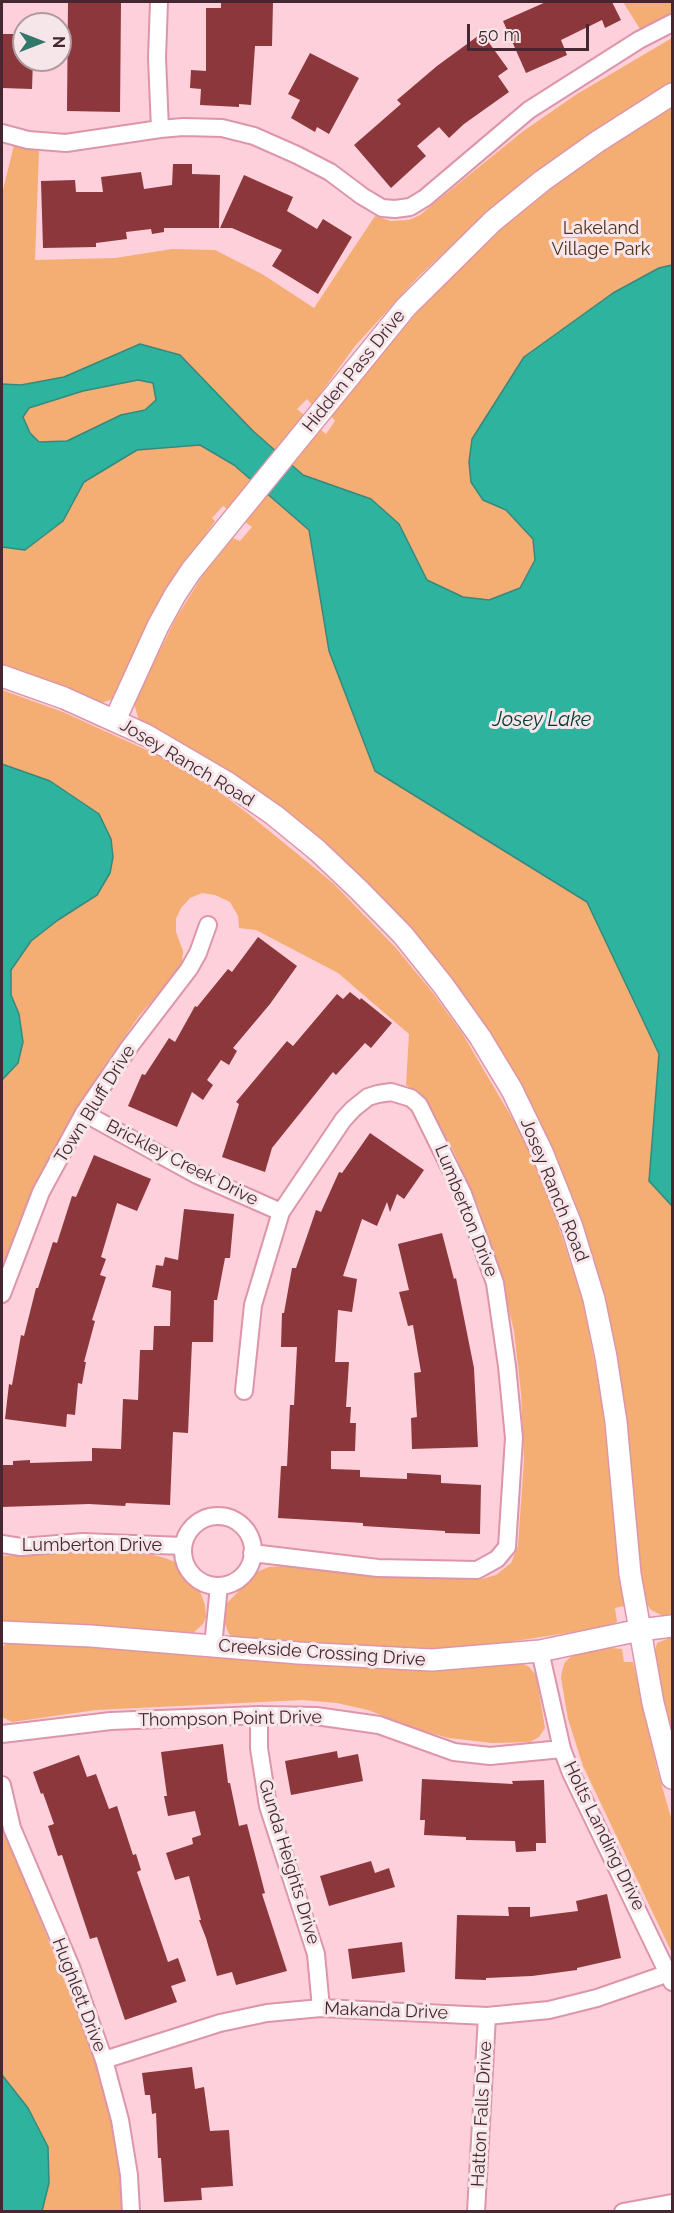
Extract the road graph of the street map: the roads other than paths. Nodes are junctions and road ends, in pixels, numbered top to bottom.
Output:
1 (159, 2) edge
2 (672, 23) edge
3 (672, 94) edge
4 (160, 129) junction
5 (2, 133) edge
6 (2, 676) edge
7 (115, 720) junction
8 (208, 925) dead end
9 (84, 1113) junction
10 (280, 1212) junction
11 (2, 1294) edge
12 (244, 1391) dead end
13 (2, 1544) edge
14 (183, 1546) junction
15 (252, 1553) junction
16 (219, 1586) junction
17 (672, 1626) edge
18 (640, 1630) junction
19 (2, 1632) edge
20 (213, 1646) junction
21 (540, 1651) junction
22 (259, 1715) junction
23 (2, 1734) edge
24 (562, 1749) junction
25 (672, 1778) edge
26 (2, 1785) edge
27 (671, 1978) edge
28 (321, 2008) junction
29 (487, 2016) junction
30 (104, 2060) junction
31 (672, 2203) edge
32 (131, 2211) edge
33 (476, 2211) edge
34 (623, 2211) edge

1 - 4 street
2 - 4 street
3 - 7 street, Hidden Pass Drive
4 - 5 street
6 - 7 street, Josey Ranch Road
7 - 18 street, Josey Ranch Road
8 - 9 street, Town Bluff Drive
9 - 10 street, Brickley Creek Drive
9 - 11 street, Town Bluff Drive
10 - 12 street, Lumberton Drive
10 - 15 street, Lumberton Drive
13 - 14 street, Lumberton Drive
14 - 15 street
14 - 16 street
15 - 16 street
16 - 20 street
17 - 18 street, Creekside Crossing Drive
18 - 21 street, Creekside Crossing Drive
18 - 25 street, Josey Ranch Road
19 - 20 street, Creekside Crossing Drive
20 - 21 street, Creekside Crossing Drive
21 - 24 street, Holts Landing Drive
22 - 23 street, Thompson Point Drive
22 - 24 street, Thompson Point Drive
22 - 28 street, Gunda Heights Drive
24 - 27 street, Holts Landing Drive
26 - 30 street, Hughlett Drive
27 - 29 street, Makanda Drive
28 - 29 street, Makanda Drive
28 - 30 street, Makanda Drive
29 - 33 street, Hatton Falls Drive
30 - 32 street, Hughlett Drive
31 - 34 street

